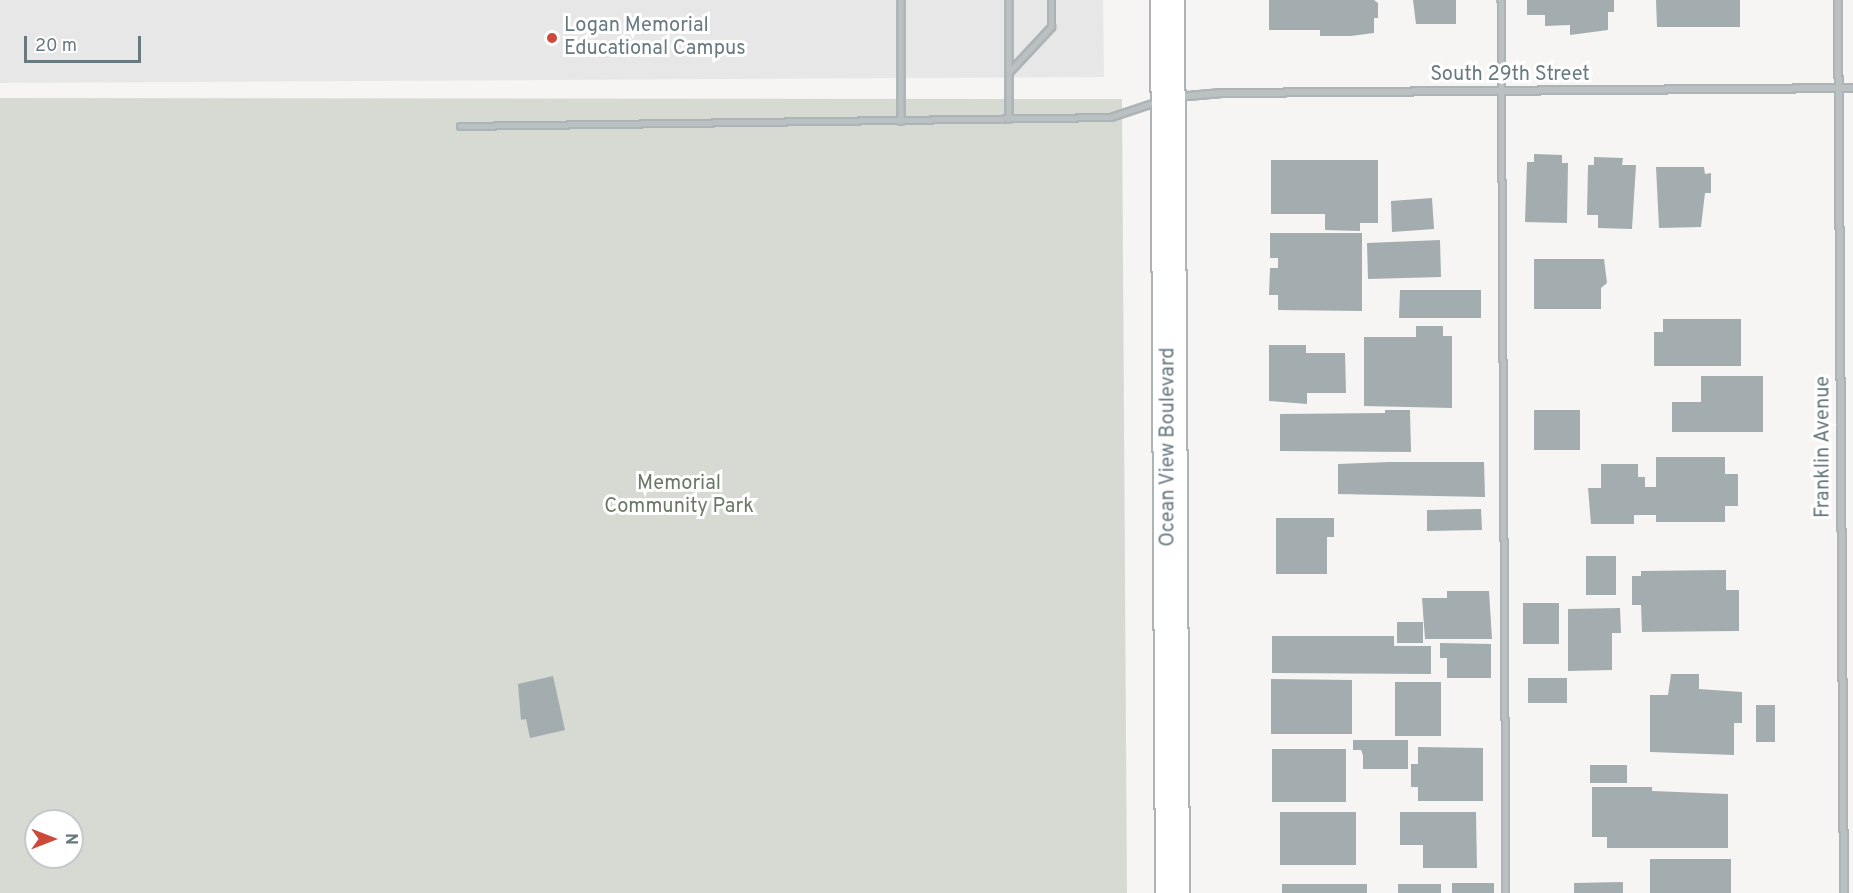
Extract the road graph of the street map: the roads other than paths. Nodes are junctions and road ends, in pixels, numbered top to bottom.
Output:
1 (901, 0) edge
2 (1009, 0) edge
3 (1051, 0) edge
4 (1167, 0) edge
5 (1501, 0) edge
6 (1838, 0) edge
7 (1010, 72) junction
8 (1839, 88) junction
9 (1853, 88) edge
10 (1502, 92) junction
11 (1167, 98) junction
12 (1010, 119) junction
13 (901, 121) junction
14 (460, 126) dead end
15 (1172, 893) edge
16 (1506, 893) edge
17 (1844, 893) edge

1 - 13 lane
2 - 7 lane
3 - 7 lane
4 - 11 main road, Ocean View Boulevard
5 - 10 lane
6 - 8 street, Franklin Avenue
7 - 12 lane
8 - 9 street, South 29th Street
8 - 10 street, South 29th Street
8 - 17 street, Franklin Avenue
10 - 11 street, South 29th Street
10 - 16 lane
11 - 12 lane
11 - 15 main road, Ocean View Boulevard
12 - 13 lane
13 - 14 lane

